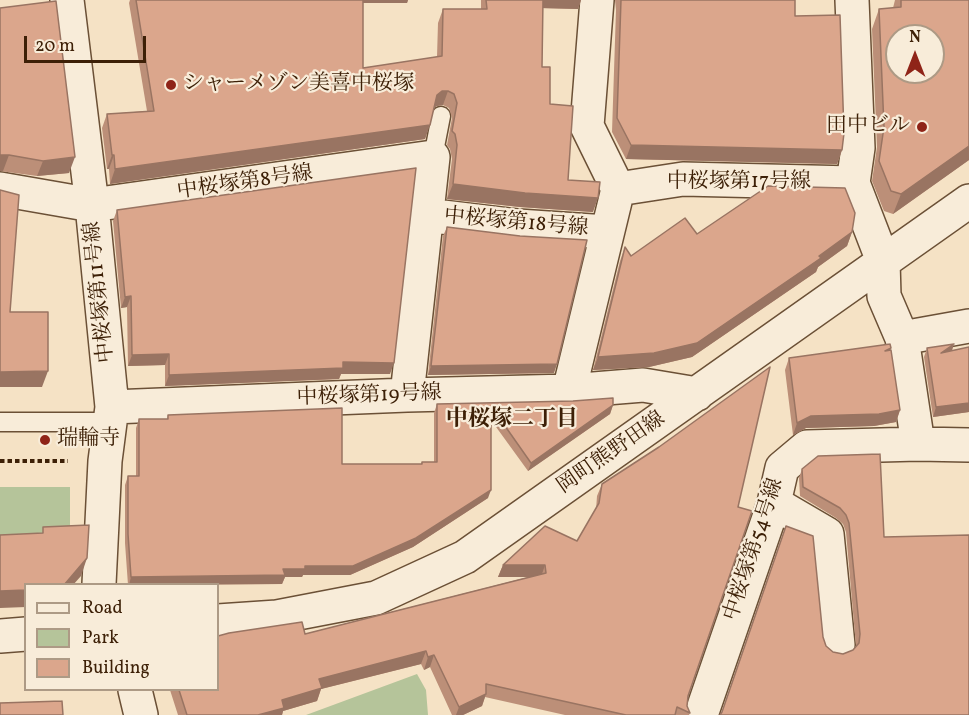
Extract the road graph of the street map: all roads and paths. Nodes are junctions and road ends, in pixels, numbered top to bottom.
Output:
1 (68, 0) edge
2 (597, 0) edge
3 (852, 0) edge
4 (441, 116) edge
5 (433, 157) junction
6 (853, 183) junction
7 (0, 189) edge
8 (618, 189) junction
9 (969, 201) edge
10 (92, 206) junction
11 (426, 215) junction
12 (607, 232) junction
13 (883, 261) junction
14 (969, 326) edge
15 (902, 338) junction
16 (569, 391) junction
17 (697, 394) junction
18 (407, 395) junction
19 (111, 414) junction
20 (0, 422) edge
21 (918, 444) junction
22 (969, 445) edge
23 (0, 461) edge
24 (105, 461) junction
25 (774, 502) junction
26 (99, 583) edge
27 (219, 621) edge
28 (24, 634) edge
29 (0, 636) edge
30 (838, 645) dead end
31 (135, 691) edge
32 (141, 715) edge
33 (701, 715) edge

1 - 10 street, 中桜塚第11号線
2 - 8 street
3 - 6 street
4 - 5 lane
5 - 10 street, 中桜塚第8号線
5 - 11 street
6 - 8 street, 中桜塚第17号線
6 - 13 street
7 - 10 street, 中桜塚第8号線
8 - 12 street
9 - 13 street, 岡町熊野田線
10 - 19 street, 中桜塚第11号線
11 - 12 street, 中桜塚第18号線
11 - 18 street, 中桜塚第18号線
12 - 16 street
13 - 15 street
13 - 17 street, 岡町熊野田線
14 - 15 street
15 - 21 street
16 - 17 street, 中桜塚第19号線
16 - 18 street, 中桜塚第19号線
17 - 27 street, 岡町熊野田線
18 - 19 street, 中桜塚第19号線
19 - 20 lane
19 - 24 street, 中桜塚第11号線
21 - 22 street, 中桜塚第54号線
21 - 25 street, 中桜塚第54号線
23 - 24 path
24 - 26 street, 中桜塚第11号線
25 - 30 street
25 - 33 street, 中桜塚第54号線
28 - 29 street
31 - 32 street

